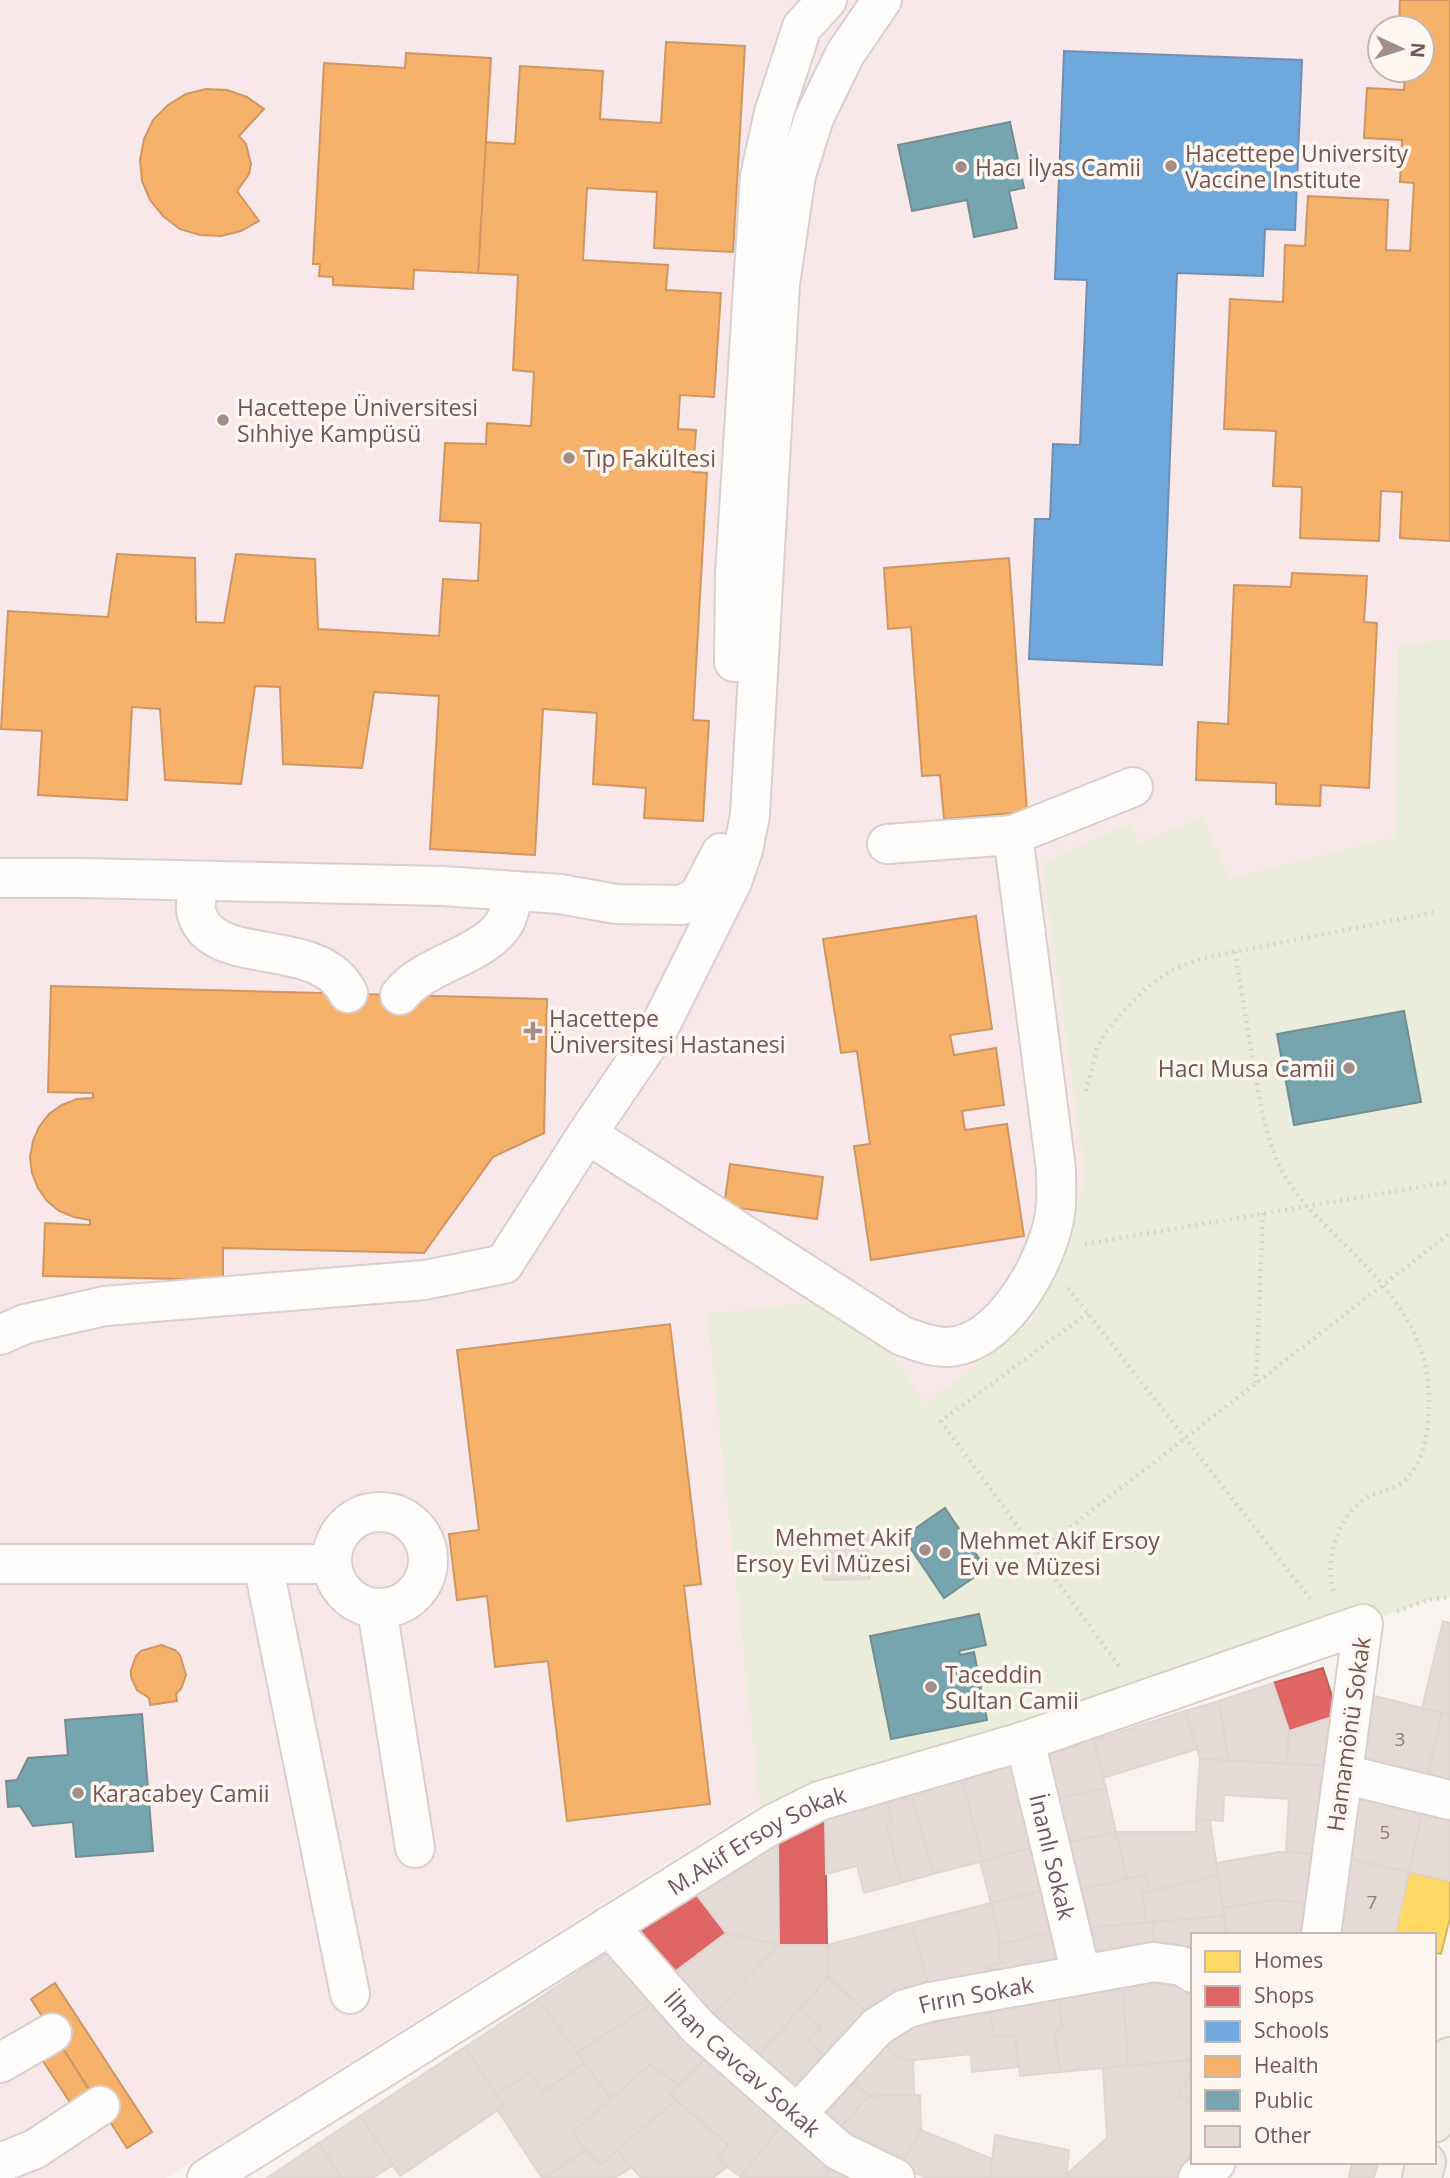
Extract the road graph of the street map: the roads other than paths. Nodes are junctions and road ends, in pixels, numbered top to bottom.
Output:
1 (827, 0) edge
2 (883, 0) edge
3 (1133, 787) dead end
4 (1013, 835) junction
5 (887, 844) dead end
6 (0, 878) edge
7 (0, 890) edge
8 (197, 894) junction
9 (512, 901) junction
10 (720, 908) junction
11 (348, 993) dead end
12 (400, 995) dead end
13 (587, 1135) junction
14 (0, 1335) edge
15 (0, 1564) edge
16 (263, 1564) junction
17 (332, 1564) junction
18 (377, 1609) junction
19 (1349, 1629) joint
20 (1025, 1741) junction
21 (1343, 1774) junction
22 (1450, 1800) edge
23 (415, 1848) dead end
24 (609, 1927) junction
25 (1321, 1933) edge
26 (1191, 1972) edge
27 (1081, 1974) junction
28 (350, 1994) dead end
29 (52, 2033) dead end
30 (1450, 2057) edge
31 (0, 2063) edge
32 (100, 2106) dead end
33 (797, 2114) junction
34 (1436, 2114) edge
35 (0, 2163) edge
36 (1214, 2164) edge
37 (207, 2178) edge
38 (895, 2178) edge
39 (1198, 2178) edge

1 - 6 street
2 - 10 street
3 - 4 street
4 - 5 street
4 - 13 street
7 - 8 street
8 - 9 street
8 - 11 street
9 - 10 street
9 - 12 street
10 - 13 street
13 - 14 street
15 - 16 street
16 - 17 street
16 - 28 street
17 - 18 street
17 - 18 street
18 - 23 street
19 - 20 street, M.Akif Ersoy Sokak
19 - 21 street, Hamamönü Sokak
20 - 24 street, M.Akif Ersoy Sokak
20 - 27 street, İnanlı Sokak
21 - 22 street
21 - 25 street, Hamamönü Sokak
24 - 33 street, İlhan Cavcav Sokak
24 - 37 street, M.Akif Ersoy Sokak
26 - 27 street, Fırın Sokak
27 - 33 street, Fırın Sokak
29 - 31 street
30 - 34 main road
32 - 35 street
33 - 38 street, İlhan Cavcav Sokak
36 - 39 street

